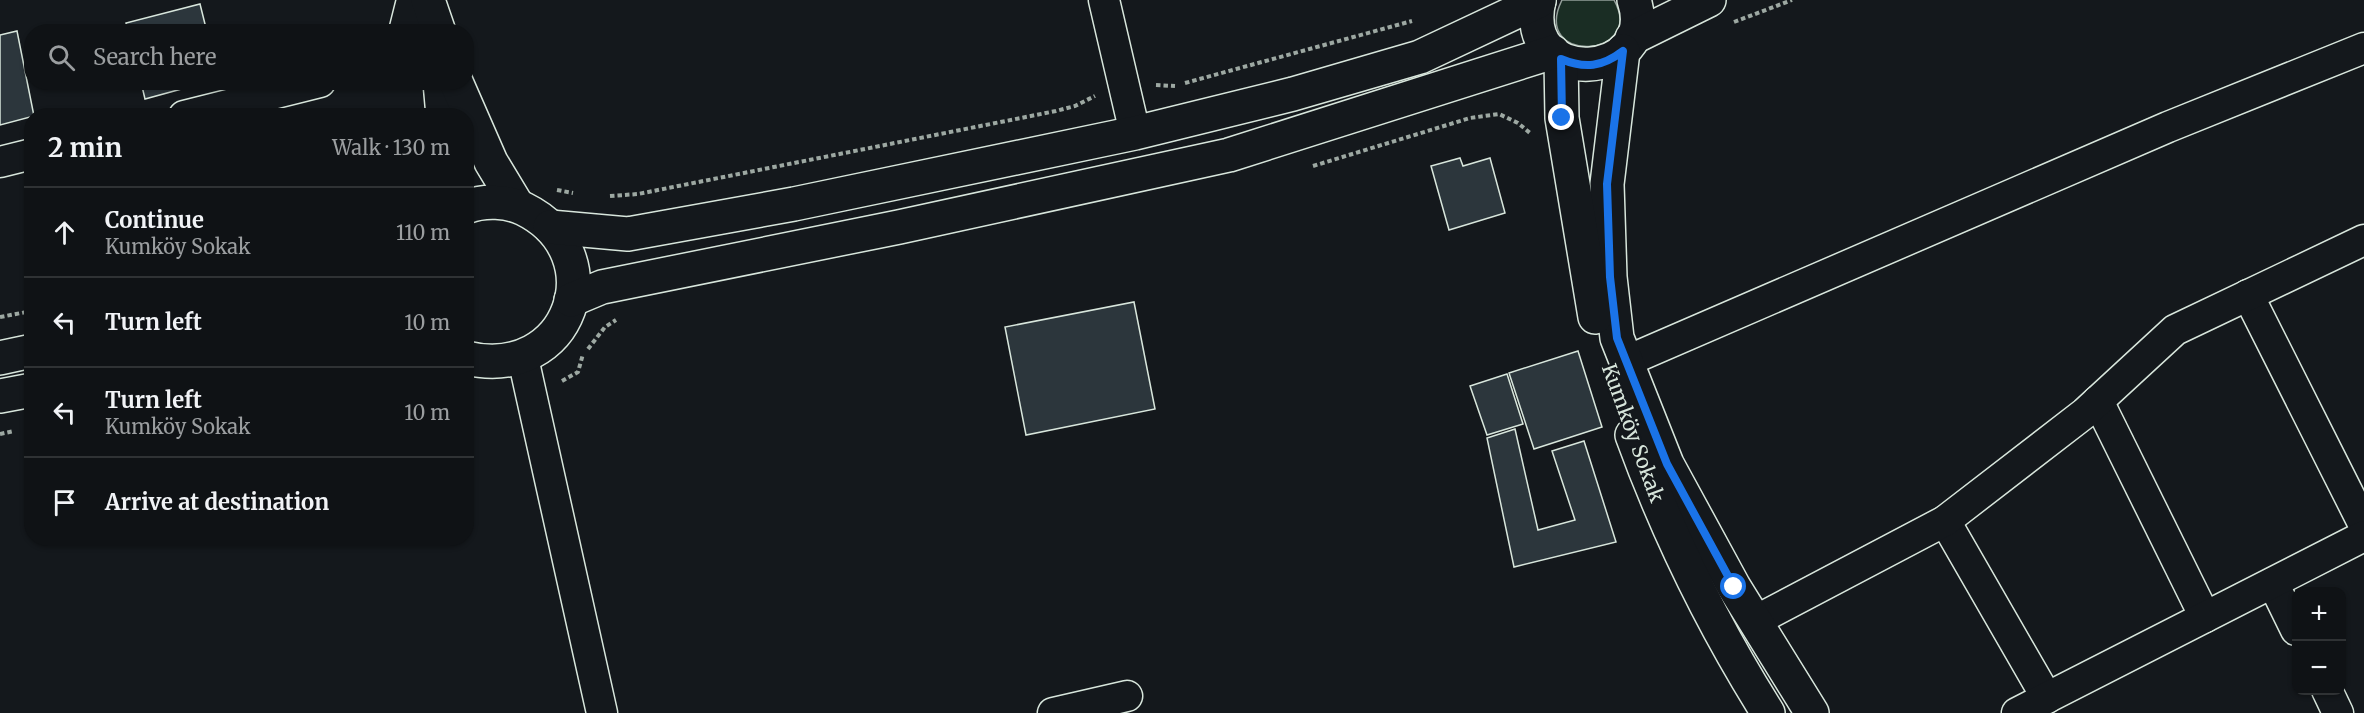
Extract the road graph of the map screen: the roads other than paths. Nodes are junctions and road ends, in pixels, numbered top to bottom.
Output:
1 (412, 0) edge
2 (426, 0) edge
3 (1104, 0) edge
4 (1634, 0) edge
5 (1709, 0) edge
6 (1539, 1) edge
7 (406, 24) edge
8 (429, 24) edge
9 (436, 24) edge
10 (1628, 44) junction
11 (2364, 48) edge
12 (1557, 56) junction
13 (288, 90) edge
14 (441, 90) edge
15 (460, 90) edge
16 (216, 108) edge
17 (442, 108) edge
18 (467, 108) edge
19 (474, 123) edge
20 (1136, 132) junction
21 (24, 156) edge
22 (0, 162) edge
23 (474, 206) edge
24 (517, 206) junction
25 (550, 227) junction
26 (2364, 240) edge
27 (2248, 295) junction
28 (571, 300) junction
29 (24, 353) edge
30 (0, 358) edge
31 (523, 358) junction
32 (474, 360) edge
33 (1626, 361) junction
34 (24, 392) edge
35 (0, 396) edge
36 (2098, 400) junction
37 (1945, 521) junction
38 (2364, 525) edge
39 (2364, 536) edge
40 (2273, 583) junction
41 (2205, 617) junction
42 (1755, 621) junction
43 (2292, 622) edge
44 (2329, 695) edge
45 (1127, 696) dead end
46 (2047, 698) junction
47 (602, 713) edge
48 (1053, 713) edge
49 (1768, 713) edge
50 (1812, 713) edge
51 (2017, 713) edge
52 (2338, 713) edge

1 - 7 street
2 - 8 main road
2 - 9 main road
3 - 20 street
4 - 10 main road, Kumköy Sokak
5 - 10 main road
6 - 12 main road
6 - 20 main road
10 - 12 main road
10 - 33 main road, Kumköy Sokak
11 - 33 street
12 - 28 main road
12 - 49 main road, Kumköy Sokak
13 - 16 street
14 - 17 main road
15 - 18 main road
19 - 24 main road
20 - 25 main road
21 - 22 street
23 - 24 main road
24 - 25 main road
25 - 28 main road
26 - 27 street
27 - 36 street
27 - 38 street
28 - 31 main road
29 - 30 main road
31 - 32 main road
31 - 47 street
33 - 42 main road, Kumköy Sokak
34 - 35 main road
36 - 37 street
36 - 41 street
37 - 42 street
37 - 46 street
39 - 40 street
40 - 41 street
40 - 43 street
41 - 46 street
42 - 50 main road, Kumköy Sokak
44 - 52 street
45 - 48 street
46 - 51 street

